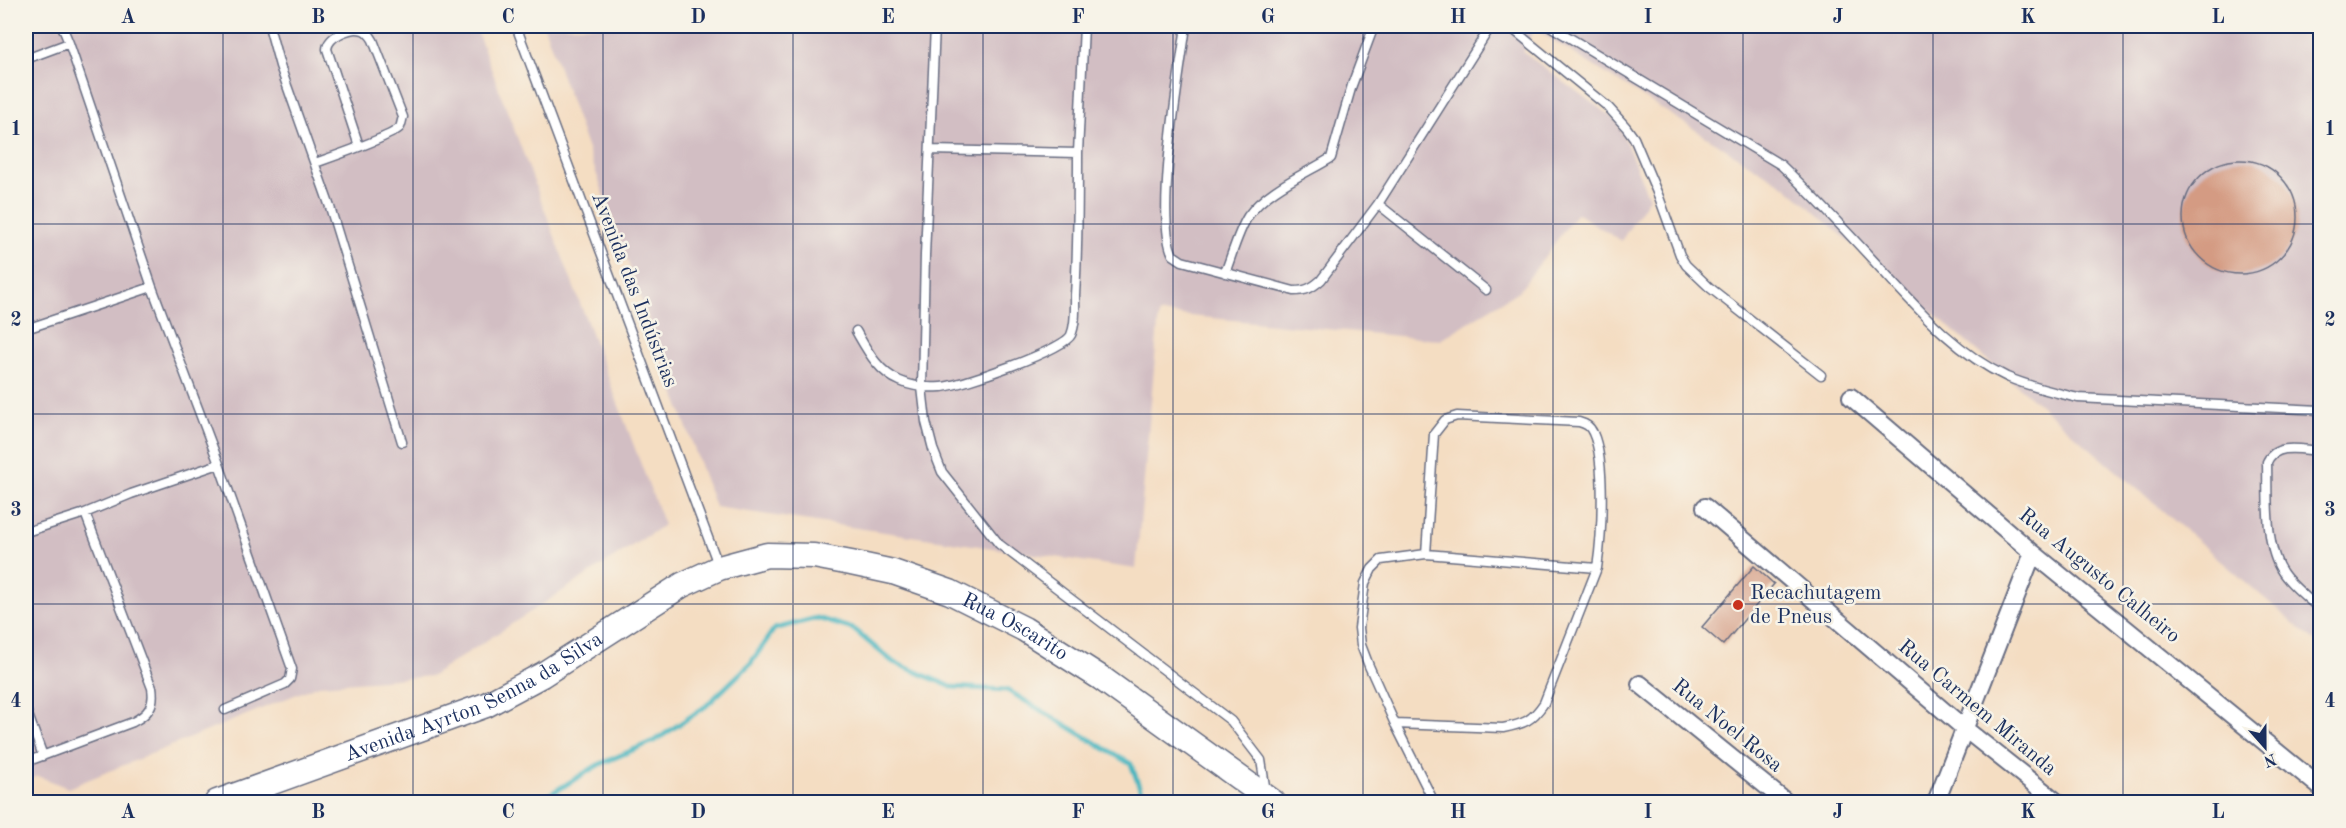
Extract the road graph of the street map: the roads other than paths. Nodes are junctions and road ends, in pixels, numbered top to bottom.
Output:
1 (63, 26) edge
2 (269, 26) edge
3 (516, 26) edge
4 (935, 26) edge
5 (1084, 26) edge
6 (1186, 26) edge
7 (1374, 26) edge
8 (1491, 26) edge
9 (1509, 26) edge
10 (1550, 26) edge
11 (69, 44) junction
12 (26, 59) edge
13 (359, 146) junction
14 (930, 150) junction
15 (1078, 153) junction
16 (315, 163) junction
17 (1378, 204) junction
18 (1225, 273) junction
19 (152, 286) junction
20 (1486, 290) dead end
21 (26, 329) edge
22 (856, 331) dead end
23 (1821, 375) dead end
24 (922, 387) junction
25 (1851, 397) dead end
26 (2320, 410) edge
27 (402, 442) dead end
28 (2320, 451) edge
29 (219, 464) junction
30 (1705, 507) dead end
31 (85, 513) junction
32 (26, 532) edge
33 (2033, 553) junction
34 (1426, 554) junction
35 (719, 568) junction
36 (1597, 568) junction
37 (2320, 609) edge
38 (1640, 684) dead end
39 (26, 709) edge
40 (225, 710) dead end
41 (1395, 724) junction
42 (1965, 729) junction
43 (43, 756) junction
44 (26, 762) edge
45 (2320, 787) edge
46 (1270, 800) edge
47 (217, 802) edge
48 (1434, 802) edge
49 (1786, 802) edge
50 (1936, 802) edge
51 (2056, 802) edge

1 - 11 lane
2 - 16 lane
3 - 35 lane, Avenida das Indústrias
4 - 14 lane
5 - 15 lane
6 - 18 lane
7 - 18 lane
8 - 17 lane
9 - 23 lane
10 - 26 lane
11 - 12 lane
11 - 19 lane
13 - 13 lane
13 - 16 lane
14 - 15 lane
14 - 24 lane
15 - 24 lane
16 - 27 lane
17 - 18 lane
17 - 20 lane
19 - 21 lane
19 - 29 lane
22 - 24 lane
24 - 46 lane
25 - 33 street, Rua Augusto Calheiro
28 - 37 lane
29 - 31 lane
29 - 40 lane
30 - 42 street, Rua Carmem Miranda
31 - 32 lane
31 - 43 lane
33 - 42 street
33 - 45 street, Rua Augusto Calheiro
34 - 36 lane
34 - 36 lane
34 - 41 lane
35 - 46 main road, Rua Oscarito
35 - 47 main road, Avenida Ayrton Senna da Silva
36 - 41 lane
38 - 49 street, Rua Noel Rosa
39 - 43 lane
41 - 48 lane
42 - 50 street
42 - 51 street, Rua Carmem Miranda
43 - 44 lane

